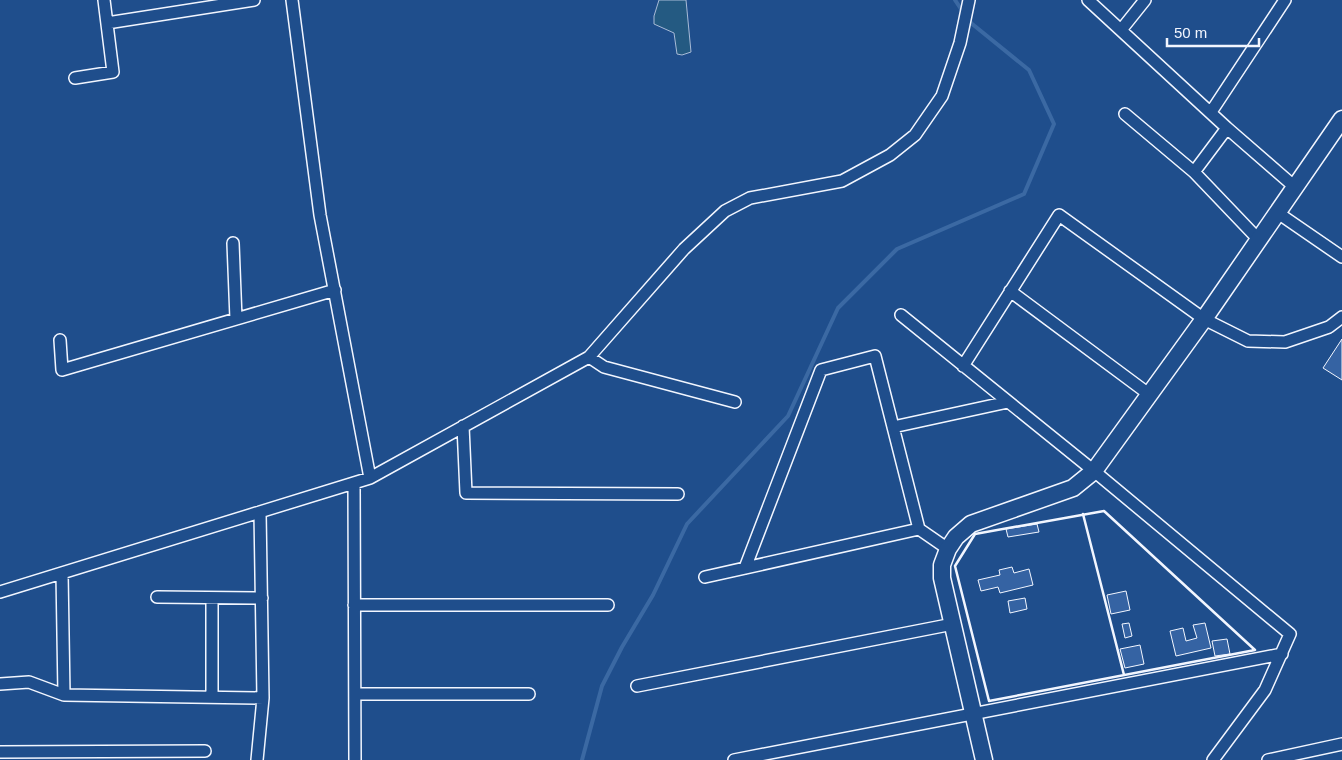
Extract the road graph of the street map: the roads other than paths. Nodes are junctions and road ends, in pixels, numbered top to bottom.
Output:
1 (104, 0) edge
2 (254, 0) edge
3 (292, 0) edge
4 (969, 0) edge
5 (1088, 0) edge
6 (1145, 0) edge
7 (1285, 0) edge
8 (107, 23) junction
9 (1120, 30) junction
10 (74, 78) dead end
11 (1211, 112) junction
12 (1125, 114) dead end
13 (1342, 120) edge
14 (1227, 128) junction
15 (1194, 172) junction
16 (1296, 188) junction
17 (1278, 213) junction
18 (1259, 240) junction
19 (233, 243) dead end
20 (1342, 257) edge
21 (335, 290) junction
22 (1010, 291) junction
23 (900, 315) dead end
24 (1342, 316) edge
25 (236, 319) junction
26 (1204, 319) junction
27 (60, 340) dead end
28 (589, 357) junction
29 (963, 366) junction
30 (1150, 395) junction
31 (735, 402) dead end
32 (1008, 402) junction
33 (463, 426) junction
34 (893, 427) junction
35 (1094, 471) junction
36 (370, 478) junction
37 (354, 483) junction
38 (678, 494) dead end
39 (260, 512) junction
40 (919, 529) junction
41 (948, 549) junction
42 (745, 568) junction
43 (62, 573) junction
44 (705, 577) dead end
45 (0, 592) edge
46 (157, 597) dead end
47 (212, 598) junction
48 (262, 598) junction
49 (354, 605) junction
50 (608, 605) dead end
51 (953, 624) junction
52 (1282, 654) junction
53 (0, 684) edge
54 (637, 686) dead end
55 (355, 694) junction
56 (529, 694) dead end
57 (64, 695) junction
58 (212, 697) junction
59 (263, 698) junction
60 (974, 713) junction
61 (1342, 744) edge
62 (205, 751) dead end
63 (0, 752) edge
64 (257, 760) edge
65 (355, 760) edge
66 (734, 760) edge
67 (984, 760) edge
68 (1213, 760) edge
69 (1268, 760) edge

1 - 8 street
2 - 8 street
3 - 21 street
4 - 28 street
5 - 9 street
6 - 9 street
7 - 11 street
8 - 10 street
9 - 11 street
11 - 14 street
12 - 15 street
13 - 16 street
14 - 15 street
14 - 16 street
15 - 18 street
16 - 17 street
17 - 18 street
17 - 20 street
18 - 26 street
19 - 25 street
21 - 25 street
21 - 36 street
22 - 26 street
22 - 29 street
22 - 30 street
23 - 29 street
24 - 26 street
25 - 27 street
26 - 30 street
28 - 31 street
28 - 33 street
29 - 32 street
30 - 35 street
32 - 34 street
32 - 35 street
33 - 36 street
33 - 38 street
34 - 40 street
34 - 42 street
35 - 41 street
35 - 52 street
36 - 37 street
37 - 39 street
37 - 49 street
39 - 43 street
39 - 48 street
40 - 41 street
40 - 42 street
41 - 51 street
42 - 44 street
43 - 45 street
43 - 57 street
46 - 47 street
47 - 48 street
47 - 58 street
48 - 59 street
49 - 50 street
49 - 55 street
51 - 54 street
51 - 60 street
52 - 60 street
52 - 68 street
53 - 57 street
55 - 56 street
55 - 65 street
57 - 58 street
58 - 59 street
59 - 64 street
60 - 66 street
60 - 67 street
61 - 69 street
62 - 63 street

